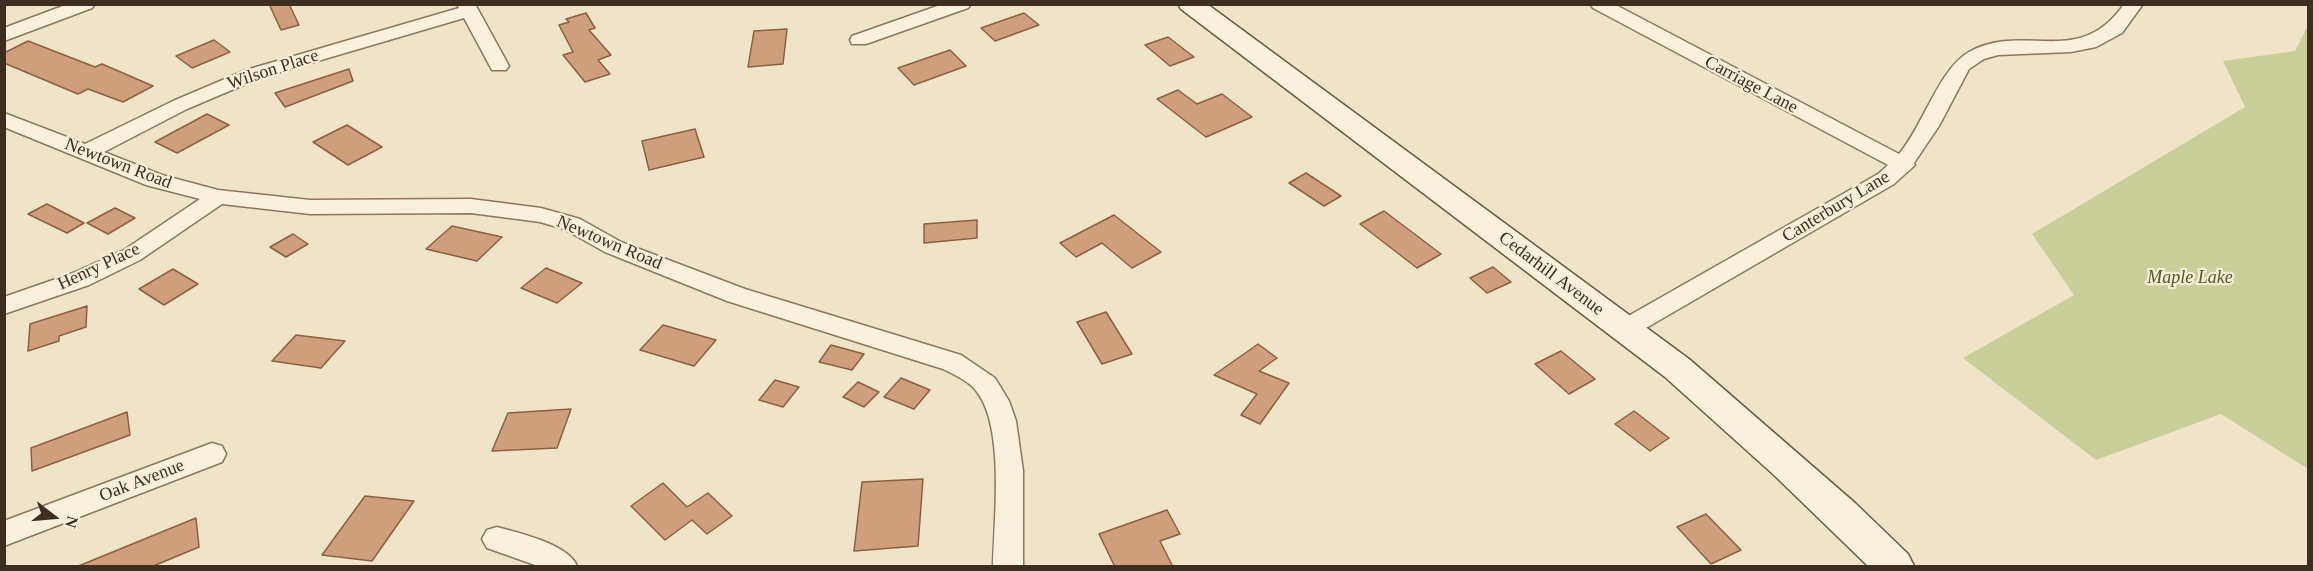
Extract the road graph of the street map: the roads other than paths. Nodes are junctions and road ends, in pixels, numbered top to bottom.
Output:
1 (86, 4) edge
2 (962, 4) edge
3 (1190, 4) edge
4 (1599, 4) edge
5 (2134, 4) edge
6 (467, 8) edge
7 (4, 35) edge
8 (859, 39) dead end
9 (499, 66) dead end
10 (4, 119) edge
11 (85, 153) junction
12 (1904, 165) junction
13 (218, 197) junction
14 (4, 306) edge
15 (1625, 329) junction
16 (212, 454) dead end
17 (4, 534) edge
18 (496, 539) dead end
19 (562, 567) edge
20 (1008, 567) edge
21 (1894, 567) edge

1 - 7 street
2 - 8 street
3 - 15 street, Cedarhill Avenue
4 - 12 street, Carriage Lane
5 - 12 street, Canterbury Lane
6 - 9 street
6 - 11 street, Wilson Place
10 - 11 street, Newtown Road
11 - 13 street, Newtown Road
12 - 15 street, Canterbury Lane
13 - 14 street, Henry Place
13 - 20 street, Newtown Road
15 - 21 street, Cedarhill Avenue
16 - 17 street, Oak Avenue
18 - 19 street

